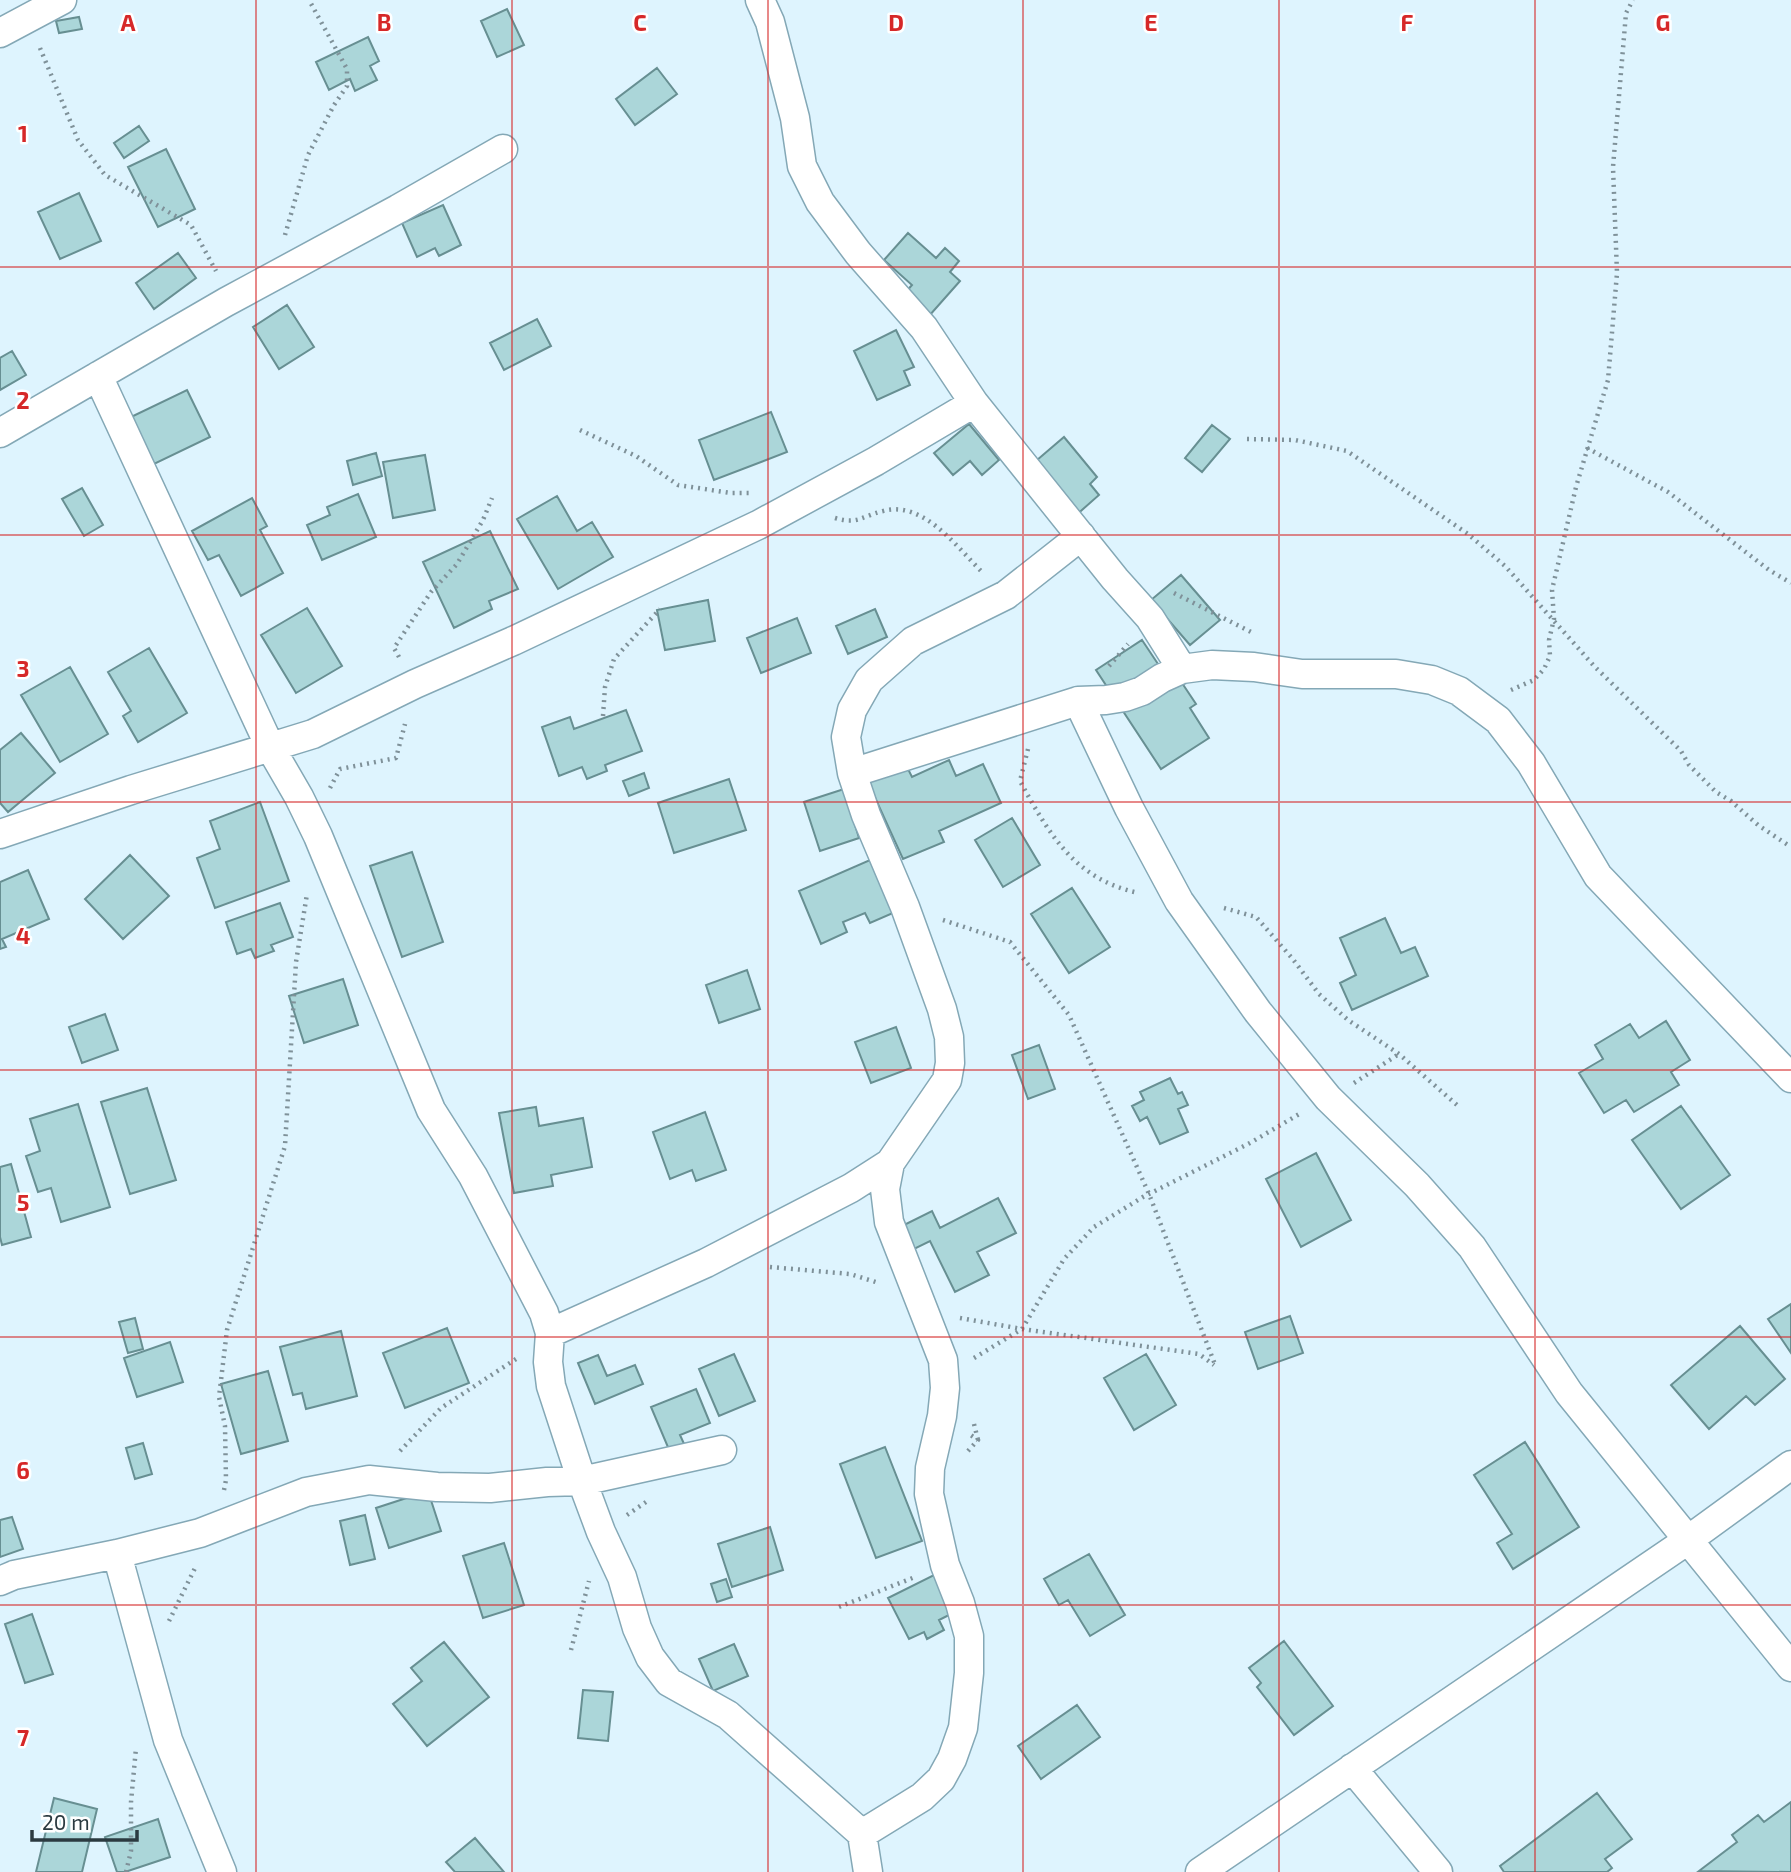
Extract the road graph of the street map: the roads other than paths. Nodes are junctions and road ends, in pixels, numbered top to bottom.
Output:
1 (62, 0) edge
2 (760, 0) edge
3 (0, 33) edge
4 (503, 149) dead end
5 (98, 376) junction
6 (974, 404) junction
7 (0, 433) edge
8 (1081, 536) junction
9 (1182, 669) junction
10 (1078, 701) junction
11 (270, 747) junction
12 (852, 774) junction
13 (0, 834) edge
14 (1791, 1077) edge
15 (890, 1163) junction
16 (550, 1334) junction
17 (722, 1450) dead end
18 (1791, 1465) edge
19 (582, 1480) junction
20 (1689, 1540) junction
21 (117, 1554) junction
22 (0, 1581) edge
23 (1791, 1667) edge
24 (1352, 1768) junction
25 (862, 1834) junction
26 (222, 1872) edge
27 (867, 1872) edge
28 (1200, 1872) edge
29 (1438, 1872) edge

1 - 3 street
2 - 6 street
4 - 5 street
5 - 7 street
5 - 11 street
6 - 8 street
6 - 11 street
8 - 9 street
8 - 12 street
9 - 10 street
9 - 14 street
10 - 12 street
10 - 20 street
11 - 13 street
11 - 16 street
12 - 15 street
15 - 16 street
15 - 25 street
16 - 19 street
17 - 19 street
18 - 20 street
19 - 21 street
19 - 25 street
20 - 23 street
20 - 24 street
21 - 22 street
21 - 26 street
24 - 28 street
24 - 29 street
25 - 27 street

